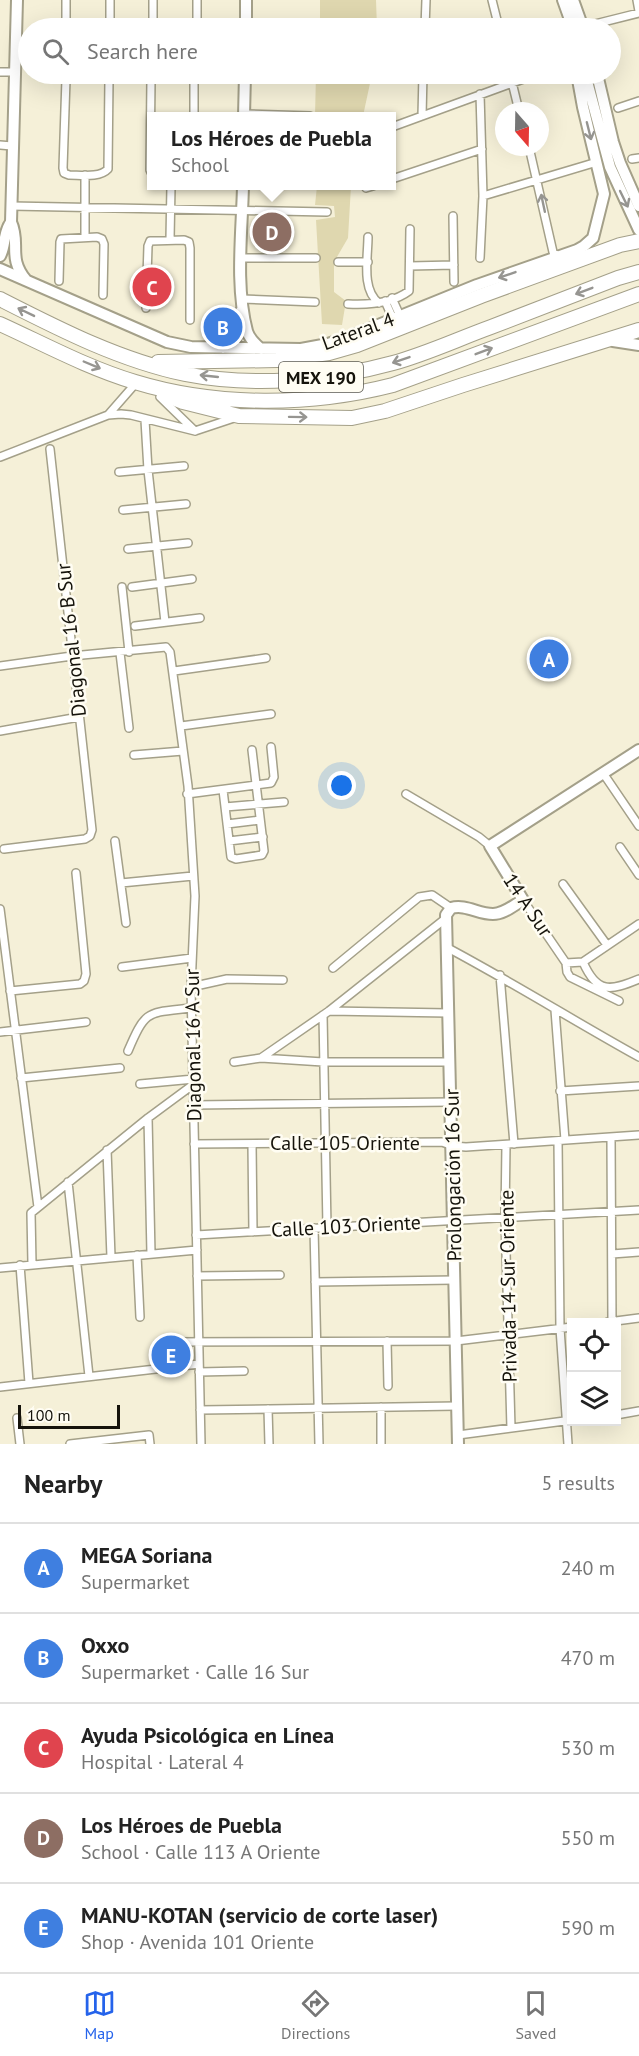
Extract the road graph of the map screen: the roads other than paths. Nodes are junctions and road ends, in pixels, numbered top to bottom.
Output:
1 (17, 0) edge
2 (66, 0) edge
3 (110, 0) edge
4 (153, 0) edge
5 (197, 0) edge
6 (246, 0) edge
7 (426, 0) edge
8 (492, 0) edge
9 (563, 0) edge
10 (573, 0) edge
11 (637, 0) edge
12 (639, 12) edge
13 (66, 18) edge
14 (110, 18) edge
15 (153, 18) edge
16 (197, 18) edge
17 (246, 18) edge
18 (425, 18) edge
19 (496, 18) edge
20 (569, 18) edge
21 (579, 18) edge
22 (617, 18) edge
23 (0, 72) edge
24 (15, 72) junction
25 (66, 84) edge
26 (109, 84) edge
27 (151, 84) edge
28 (194, 84) edge
29 (245, 84) edge
30 (423, 84) edge
31 (509, 84) edge
32 (512, 84) edge
33 (579, 84) edge
34 (593, 84) edge
35 (594, 84) edge
36 (480, 94) junction
37 (639, 101) edge
38 (517, 102) edge
39 (618, 108) dead end
40 (151, 112) edge
41 (194, 112) edge
42 (244, 112) edge
43 (422, 116) junction
44 (396, 126) edge
45 (0, 145) edge
46 (12, 146) junction
47 (482, 148) junction
48 (531, 156) edge
49 (597, 162) junction
50 (85, 175) junction
51 (396, 178) edge
52 (538, 180) junction
53 (171, 190) edge
54 (243, 190) edge
55 (483, 196) junction
56 (11, 206) junction
57 (639, 206) edge
58 (85, 208) junction
59 (171, 209) junction
60 (243, 210) junction
61 (327, 212) dead end
62 (453, 216) dead end
63 (11, 222) junction
64 (410, 229) dead end
65 (639, 230) edge
66 (85, 237) junction
67 (368, 237) dead end
68 (170, 239) junction
69 (639, 241) edge
70 (14, 252) junction
71 (1, 254) edge
72 (242, 258) junction
73 (316, 258) dead end
74 (480, 258) dead end
75 (562, 261) junction
76 (338, 262) dead end
77 (368, 262) junction
78 (454, 265) junction
79 (410, 266) junction
80 (0, 269) edge
81 (639, 272) edge
82 (27, 281) junction
83 (59, 281) dead end
84 (454, 282) dead end
85 (479, 291) junction
86 (639, 294) edge
87 (103, 295) dead end
88 (0, 299) edge
89 (385, 301) junction
90 (315, 302) dead end
91 (242, 304) junction
92 (348, 304) dead end
93 (146, 308) dead end
94 (397, 318) junction
95 (190, 320) dead end
96 (0, 324) edge
97 (639, 330) edge
98 (243, 332) junction
99 (607, 341) junction
100 (639, 345) edge
101 (222, 349) junction
102 (261, 349) junction
103 (138, 362) junction
104 (142, 383) junction
105 (108, 415) junction
106 (239, 416) junction
107 (145, 420) junction
108 (195, 431) junction
109 (50, 449) dead end
110 (0, 457) edge
111 (184, 466) dead end
112 (148, 470) junction
113 (119, 472) dead end
114 (186, 504) dead end
115 (152, 507) junction
116 (123, 510) dead end
117 (188, 543) dead end
118 (157, 546) junction
119 (128, 549) dead end
120 (192, 579) dead end
121 (161, 584) junction
122 (122, 586) dead end
123 (132, 587) dead end
124 (200, 618) dead end
125 (165, 622) junction
126 (135, 626) dead end
127 (124, 652) junction
128 (72, 656) junction
129 (266, 658) dead end
130 (0, 666) edge
131 (174, 670) junction
132 (272, 714) dead end
133 (79, 717) junction
134 (181, 726) junction
135 (129, 728) dead end
136 (0, 731) edge
137 (271, 747) dead end
138 (252, 750) dead end
139 (639, 750) edge
140 (183, 751) junction
141 (134, 755) dead end
142 (603, 773) junction
143 (255, 786) junction
144 (223, 790) junction
145 (188, 794) junction
146 (406, 794) dead end
147 (284, 802) dead end
148 (257, 804) junction
149 (225, 807) junction
150 (260, 820) junction
151 (227, 824) junction
152 (639, 826) edge
153 (262, 837) junction
154 (115, 841) dead end
155 (229, 841) junction
156 (490, 846) junction
157 (620, 847) dead end
158 (4, 849) dead end
159 (76, 873) dead end
160 (639, 875) edge
161 (193, 876) junction
162 (121, 883) junction
163 (563, 884) dead end
164 (523, 900) junction
165 (0, 909) edge
166 (451, 909) junction
167 (446, 919) junction
168 (126, 923) dead end
169 (639, 924) edge
170 (607, 945) junction
171 (446, 947) junction
172 (3, 952) edge
173 (192, 958) junction
174 (583, 962) junction
175 (566, 963) junction
176 (122, 967) dead end
177 (333, 968) dead end
178 (500, 975) junction
179 (283, 980) dead end
180 (639, 980) edge
181 (191, 987) junction
182 (10, 991) junction
183 (619, 1001) dead end
184 (191, 1008) junction
185 (555, 1010) junction
186 (448, 1012) junction
187 (326, 1013) junction
188 (86, 1022) dead end
189 (15, 1030) junction
190 (0, 1032) edge
191 (128, 1051) dead end
192 (639, 1057) edge
193 (261, 1058) junction
194 (234, 1062) dead end
195 (323, 1062) junction
196 (450, 1062) junction
197 (120, 1068) dead end
198 (21, 1078) junction
199 (194, 1081) junction
200 (140, 1084) dead end
201 (639, 1086) edge
202 (560, 1091) junction
203 (451, 1102) junction
204 (324, 1103) junction
205 (193, 1105) junction
206 (148, 1118) junction
207 (639, 1135) edge
208 (611, 1137) junction
209 (561, 1140) junction
210 (324, 1143) junction
211 (194, 1144) junction
212 (252, 1144) junction
213 (514, 1144) junction
214 (506, 1145) junction
215 (453, 1146) junction
216 (107, 1150) junction
217 (68, 1182) junction
218 (38, 1207) junction
219 (639, 1210) edge
220 (611, 1211) junction
221 (560, 1215) junction
222 (505, 1217) junction
223 (454, 1220) junction
224 (327, 1227) junction
225 (314, 1228) junction
226 (253, 1232) junction
227 (196, 1235) junction
228 (196, 1250) junction
229 (639, 1252) edge
230 (151, 1254) junction
231 (612, 1254) junction
232 (136, 1255) junction
233 (111, 1257) junction
234 (76, 1260) junction
235 (32, 1264) junction
236 (20, 1265) junction
237 (0, 1268) edge
238 (280, 1275) dead end
239 (197, 1276) junction
240 (455, 1280) junction
241 (315, 1282) junction
242 (140, 1317) dead end
243 (611, 1318) edge
244 (639, 1318) edge
245 (621, 1321) edge
246 (567, 1327) edge
247 (560, 1328) junction
248 (508, 1335) junction
249 (198, 1341) junction
250 (316, 1341) junction
251 (387, 1341) junction
252 (456, 1341) junction
253 (166, 1342) dead end
254 (199, 1364) junction
255 (244, 1371) dead end
256 (199, 1372) junction
257 (89, 1376) junction
258 (29, 1383) junction
259 (388, 1386) dead end
260 (0, 1387) edge
261 (567, 1400) edge
262 (457, 1406) junction
263 (381, 1407) junction
264 (318, 1408) junction
265 (268, 1409) junction
266 (200, 1410) junction
267 (639, 1411) edge
268 (621, 1414) edge
269 (17, 1418) dead end
270 (567, 1421) edge
271 (569, 1426) edge
272 (511, 1428) junction
273 (458, 1440) edge
274 (20, 1444) edge
275 (70, 1444) edge
276 (150, 1444) edge
277 (201, 1444) edge
278 (269, 1444) edge
279 (319, 1444) edge
280 (381, 1444) edge
281 (568, 1444) edge

1 - 24 street
2 - 13 street
3 - 14 street
4 - 15 street
5 - 16 street
6 - 17 street
7 - 18 street
8 - 19 street
9 - 20 street
10 - 21 street
11 - 12 street
12 - 22 street
23 - 24 street
24 - 46 street
25 - 50 street
26 - 50 street
27 - 40 street
28 - 41 street
29 - 42 street
30 - 43 street
31 - 36 street
32 - 38 street
33 -> 49 street
34 -> 65 street
35 - 57 street
36 - 43 street
36 - 47 street
37 - 39 street
43 - 44 street
45 - 46 street
46 - 56 street
47 - 51 street
47 - 55 street
48 - 52 street
49 - 52 street
49 - 75 street
50 - 58 street
52 - 55 street
75 -> 52 street
53 - 59 street
54 - 60 street
55 - 74 street
56 - 58 street
56 - 63 street
58 - 59 street
58 - 66 street
59 - 60 street
59 - 68 street
60 - 61 street
60 - 72 street
62 - 78 street
63 - 70 street
63 - 71 street
64 - 79 street
66 - 83 street
66 - 87 street
67 - 77 street
68 - 93 street
68 - 95 street
69 - 75 highway
70 - 71 street
70 - 82 street
72 - 73 street
72 - 91 street
75 -> 85 highway
76 - 77 street
77 - 89 street
78 - 79 street
78 - 84 street
79 - 89 street
80 - 82 street, Lateral 4
81 -> 103 highway, MEX 190
82 - 101 street, Lateral 4
85 - 94 street, Lateral 4
85 - 103 highway
104 -> 86 highway, MEX 190
103 -> 88 highway, MEX 190
89 - 92 street
89 - 94 street
90 - 91 street
91 - 98 street
94 - 102 street, Lateral 4
96 -> 104 highway, MEX 190
97 - 99 highway
98 - 101 street
98 - 102 street
99 - 100 street
106 -> 99 highway
101 - 102 street, Lateral 4
104 - 105 street
104 - 106 highway
104 - 108 street
105 - 107 street
105 - 110 street
106 - 108 street
107 - 108 street
107 - 112 street
109 - 128 street, Diagonal 16 B Sur
111 - 112 street
112 - 113 street
112 - 115 street
114 - 115 street
115 - 116 street
115 - 118 street
117 - 118 street
118 - 119 street
118 - 121 street
120 - 121 street
121 - 123 street
121 - 125 street
122 - 127 street
124 - 125 street
125 - 126 street
127 - 128 street
127 - 131 street, Diagonal 16 A Sur
127 - 135 street
128 - 130 street
128 - 133 street, Diagonal 16 B Sur
129 - 131 street
131 - 134 street, Diagonal 16 A Sur
132 - 134 street
133 - 136 street
133 - 158 street, Diagonal 16 B Sur
134 - 140 street, Diagonal 16 A Sur
137 - 143 street
138 - 143 street
139 - 142 street
140 - 141 street
140 - 145 street, Diagonal 16 A Sur
142 - 152 street
142 - 156 street
143 - 144 street
143 - 148 street
144 - 145 street
144 - 149 street
145 - 161 street, Diagonal 16 A Sur
146 - 156 street
147 - 148 street
148 - 149 street
148 - 150 street
149 - 151 street
150 - 151 street
150 - 153 street
151 - 155 street
153 - 155 street
153 - 155 street
154 - 162 street
156 - 164 street, 14 A Sur
157 - 160 street
159 - 182 street
161 - 162 street
161 - 173 street, Diagonal 16 A Sur
162 - 168 street
163 - 170 street
164 - 166 street
164 - 175 street, 14 A Sur
165 - 172 street
166 - 167 street, Prolongación 16 Sur
166 - 177 street
167 - 171 street, Prolongación 16 Sur
167 - 187 street
169 - 170 street
170 - 174 street
171 - 178 street
171 - 186 street, Prolongación 16 Sur
172 - 182 street
173 - 176 street
173 - 181 street, Diagonal 16 A Sur
174 - 175 street
174 - 180 street
175 - 183 street
178 - 185 street
178 - 213 street
179 - 181 street
181 - 184 street, Diagonal 16 A Sur
182 - 189 street
184 - 191 street
184 - 199 street, Diagonal 16 A Sur
185 - 192 street
185 - 202 street
186 - 187 street
186 - 196 street, Prolongación 16 Sur
187 - 193 street
187 - 195 street
188 - 189 street
189 - 190 street
189 - 198 street
193 - 194 street
193 - 195 street
195 - 196 street
195 - 204 street
196 - 203 street, Prolongación 16 Sur
197 - 198 street
198 - 218 street
199 - 200 street
199 - 205 street, Diagonal 16 A Sur
199 - 206 street
201 - 202 street
202 - 209 street
203 - 204 street
203 - 215 street, Prolongación 16 Sur
204 - 205 street
204 - 210 street
205 - 211 street, Diagonal 16 A Sur
206 - 216 street
206 - 230 street
207 - 208 street, Calle 105 Oriente
208 - 209 street, Calle 105 Oriente
208 - 220 street
209 - 213 street, Calle 105 Oriente
209 - 221 street
210 - 212 street, Calle 105 Oriente
210 - 215 street, Calle 105 Oriente
210 - 224 street
211 - 212 street, Calle 105 Oriente
211 - 227 street, Diagonal 16 A Sur
212 - 226 street
213 - 214 street, Calle 105 Oriente
214 - 215 street, Calle 105 Oriente
214 - 222 street, Privada 14 Sur Oriente
215 - 223 street, Prolongación 16 Sur
216 - 217 street
216 - 233 street
217 - 218 street
217 - 234 street
218 - 235 street
219 - 220 street, Calle 103 Oriente
220 - 221 street, Calle 103 Oriente
220 - 231 street
221 - 222 street, Calle 103 Oriente
221 - 247 street
222 - 223 street, Calle 103 Oriente
222 - 248 street, Privada 14 Sur Oriente
223 - 224 street, Calle 103 Oriente
223 - 240 street, Prolongación 16 Sur
224 - 225 street, Calle 103 Oriente
225 - 226 street, Calle 103 Oriente
225 - 241 street
226 - 227 street, Calle 103 Oriente
227 - 228 street, Diagonal 16 A Sur
228 - 230 street
228 - 239 street, Diagonal 16 A Sur
229 - 231 street
230 - 232 street
231 - 243 street
232 - 233 street
232 - 242 street
233 - 234 street
234 - 235 street
234 - 257 street
235 - 236 street
236 - 237 street
236 - 258 street
238 - 239 street
239 - 249 street, Diagonal 16 A Sur
240 - 241 street
240 - 252 street, Prolongación 16 Sur
241 - 250 street
244 - 245 street
246 - 247 street
247 - 248 street
247 - 261 street
248 - 252 street
248 - 272 street, Privada 14 Sur Oriente
249 - 250 street
249 - 253 street
249 - 254 street, Diagonal 16 A Sur
250 - 251 street
250 - 264 street
251 - 252 street
251 - 259 street
252 - 262 street, Prolongación 16 Sur
254 - 256 street, Diagonal 16 A Sur
254 - 257 street
255 - 256 street
256 - 266 street, Diagonal 16 A Sur
257 - 258 street
258 - 260 street
262 - 263 street
262 - 273 street, Prolongación 16 Sur
263 - 264 street
263 - 280 street
264 - 265 street
264 - 279 street
265 - 266 street
265 - 278 street
266 - 277 street, Diagonal 16 A Sur
267 - 268 street
269 - 274 street
270 - 272 street
271 - 281 street
272 - 273 street
275 - 276 street

